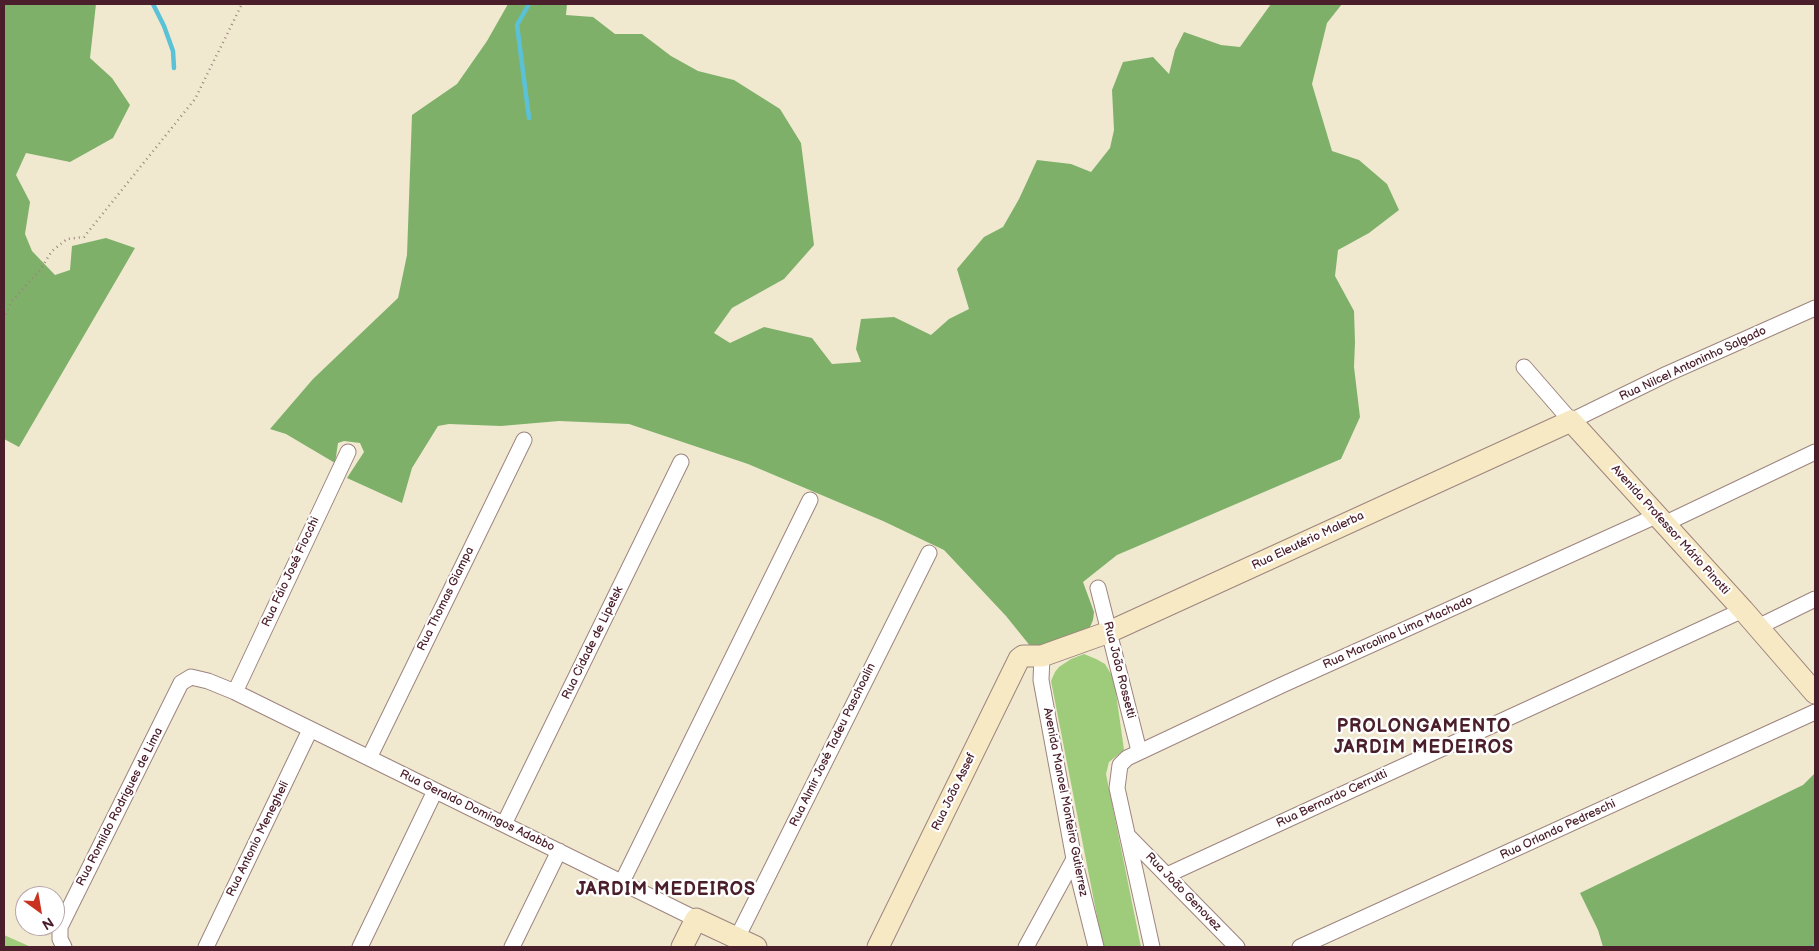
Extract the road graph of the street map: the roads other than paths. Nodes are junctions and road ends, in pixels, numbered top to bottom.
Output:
1 (1815, 308) edge
2 (1524, 367) dead end
3 (1571, 420) junction
4 (524, 440) dead end
5 (348, 452) dead end
6 (1815, 452) edge
7 (681, 462) dead end
8 (810, 500) dead end
9 (1660, 520) junction
10 (929, 553) dead end
11 (1098, 588) dead end
12 (1815, 599) edge
13 (1743, 610) junction
14 (1758, 627) junction
15 (1109, 632) junction
16 (1042, 656) junction
17 (197, 678) joint
18 (235, 692) junction
19 (1815, 693) edge
20 (1815, 712) edge
21 (310, 730) junction
22 (1139, 751) junction
23 (369, 758) junction
24 (435, 791) junction
25 (504, 824) junction
26 (1129, 837) junction
27 (559, 851) junction
28 (1074, 859) junction
29 (1167, 875) junction
30 (622, 882) junction
31 (696, 919) junction
32 (747, 943) edge
33 (64, 947) edge
34 (206, 947) edge
35 (360, 947) edge
36 (512, 947) edge
37 (682, 947) edge
38 (878, 947) edge
39 (1026, 947) edge
40 (1096, 947) edge
41 (1152, 947) edge
42 (1237, 947) edge
43 (1300, 947) edge

1 - 3 street, Rua Nilcel Antoninho Salgado
2 - 3 street, Avenida Professor Mário Pinotti
3 - 9 street, Avenida Professor Mário Pinotti
3 - 15 street, Rua Eleutério Malerba
4 - 23 street, Rua Thomas Giampa
5 - 18 street, Rua Fáio José Fiocchi
6 - 9 street, Rua Marcolina Lima Machado
7 - 25 street, Rua Cidade de Lipetsk
8 - 30 street
9 - 13 street, Avenida Professor Mário Pinotti
9 - 22 street, Rua Marcolina Lima Machado
10 - 32 street, Rua Almir José Tadeu Paschoalin
11 - 15 street, Rua João Rossetti
12 - 14 street
13 - 14 street, Avenida Professor Mário Pinotti
13 - 29 street, Rua Bernardo Cerrutti
14 - 19 street, Avenida Professor Mário Pinotti
15 - 16 street, Rua Eleutério Malerba
15 - 22 street, Rua João Rossetti
16 - 28 street, Avenida Manoel Monteiro Gutierrez
16 - 38 street, Rua João Assef
17 - 18 street, Rua Geraldo Domingos Adabbo
17 - 33 street, Rua Romildo Rodrigues de Lima
18 - 21 street, Rua Geraldo Domingos Adabbo
20 - 43 street, Rua Orlando Pedreschi
21 - 23 street, Rua Geraldo Domingos Adabbo
21 - 34 street, Rua Antonio Menegheli
22 - 26 street, Rua Marcolina Lima Machado
23 - 24 street, Rua Geraldo Domingos Adabbo
24 - 25 street, Rua Geraldo Domingos Adabbo
24 - 35 street
25 - 27 street, Rua Geraldo Domingos Adabbo
26 - 29 street, Rua João Genovez
26 - 41 street, Rua Marcolina Lima Machado
27 - 30 street, Rua Geraldo Domingos Adabbo
27 - 36 street
28 - 39 street
28 - 40 street, Avenida Manoel Monteiro Gutierrez
29 - 42 street, Rua João Genovez
30 - 31 street, Rua Geraldo Domingos Adabbo
31 - 32 street, Rua Geraldo Domingos Adabbo
31 - 37 street

